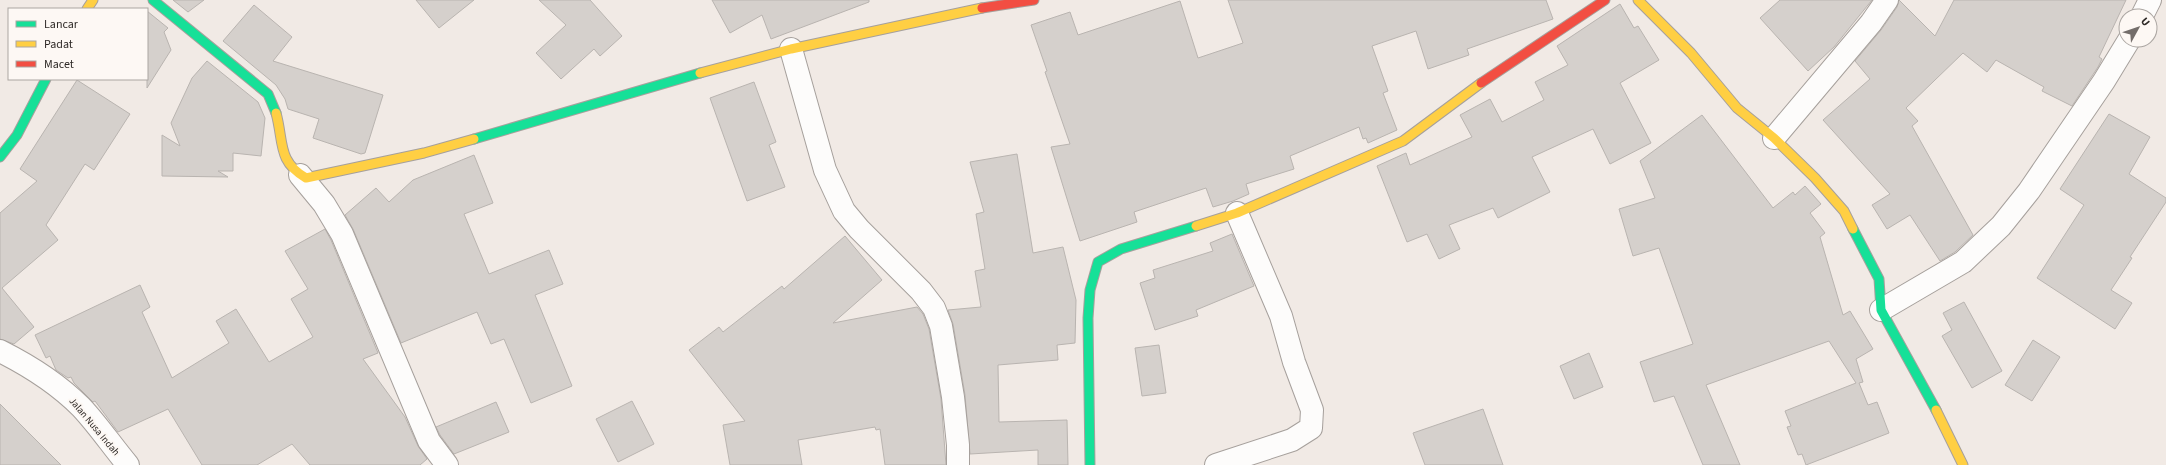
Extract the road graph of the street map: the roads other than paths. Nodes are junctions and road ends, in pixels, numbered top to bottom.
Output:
1 (94, 0) edge
2 (153, 0) edge
3 (1034, 0) edge
4 (1605, 0) edge
5 (1638, 0) edge
6 (1887, 0) edge
7 (88, 8) edge
8 (2123, 48) edge
9 (791, 49) junction
10 (45, 80) edge
11 (1774, 138) junction
12 (0, 157) edge
13 (300, 175) junction
14 (1237, 213) junction
15 (1880, 310) junction
16 (0, 351) edge
17 (128, 465) edge
18 (447, 465) edge
19 (958, 465) edge
20 (1090, 465) edge
21 (1216, 465) edge
22 (1963, 465) edge

1 - 7 street
2 - 13 street
3 - 9 street
4 - 14 street
5 - 11 street
6 - 11 street
8 - 15 street
9 - 13 street
9 - 19 street
10 - 12 street
11 - 15 street
13 - 18 street
14 - 20 street
14 - 21 street
15 - 22 street
16 - 17 street, Jalan Nusa Indah

